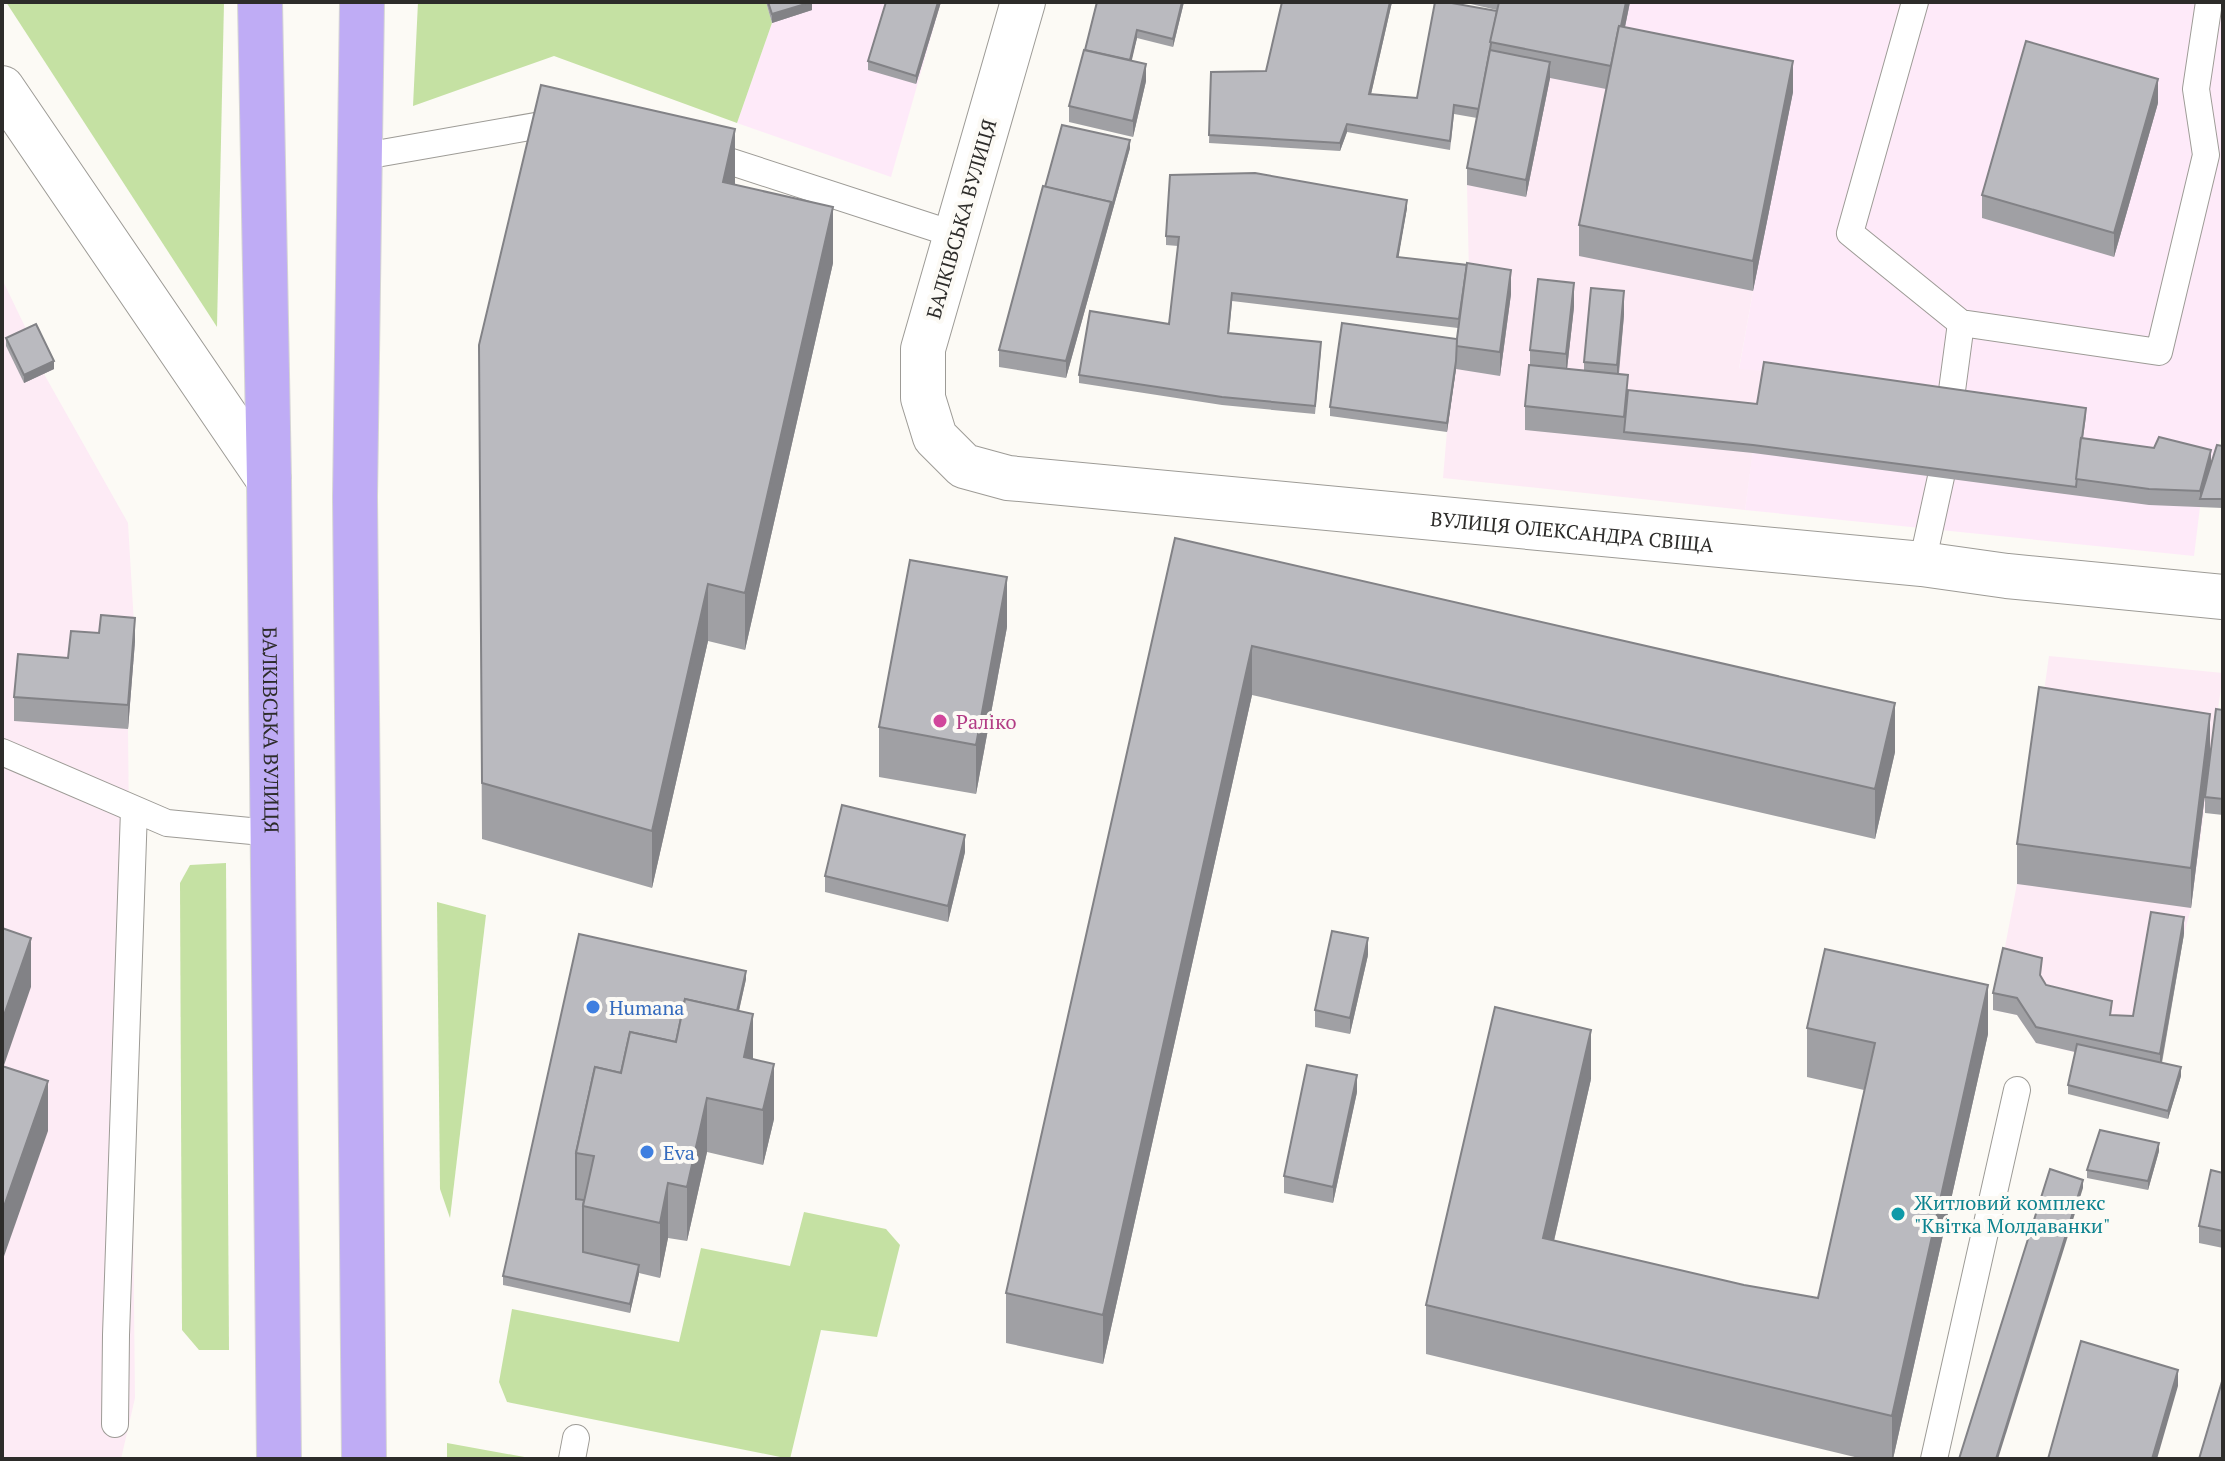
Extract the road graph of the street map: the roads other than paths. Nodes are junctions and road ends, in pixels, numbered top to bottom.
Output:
1 (260, 2) edge
2 (362, 2) edge
3 (1023, 2) edge
4 (1915, 2) edge
5 (2209, 2) edge
6 (2, 88) edge
7 (592, 116) edge
8 (679, 145) edge
9 (359, 157) junction
10 (956, 235) junction
11 (1961, 323) junction
12 (1951, 398) edge
13 (935, 437) joint
14 (1941, 477) edge
15 (269, 480) junction
16 (1922, 564) junction
17 (2223, 597) edge
18 (2, 752) edge
19 (134, 810) junction
20 (272, 833) junction
21 (2017, 1090) dead end
22 (115, 1424) dead end
23 (279, 1459) edge
24 (364, 1459) edge
25 (1934, 1459) edge

1 - 15 main road, БАЛКІВСЬКА ВУЛИЦЯ
2 - 9 main road
3 - 10 street, БАЛКІВСЬКА ВУЛИЦЯ
4 - 11 lane
5 - 11 lane
6 - 15 street
7 - 9 lane
8 - 10 lane
9 - 24 main road
10 - 13 street, БАЛКІВСЬКА ВУЛИЦЯ
11 - 12 lane
13 - 16 street, ВУЛИЦЯ ОЛЕКСАНДРА СВІЩА
14 - 16 lane
15 - 20 main road, БАЛКІВСЬКА ВУЛИЦЯ
16 - 17 street, ВУЛИЦЯ ОЛЕКСАНДРА СВІЩА
18 - 19 lane
19 - 20 lane
19 - 22 lane
20 - 23 main road, БАЛКІВСЬКА ВУЛИЦЯ
21 - 25 lane

